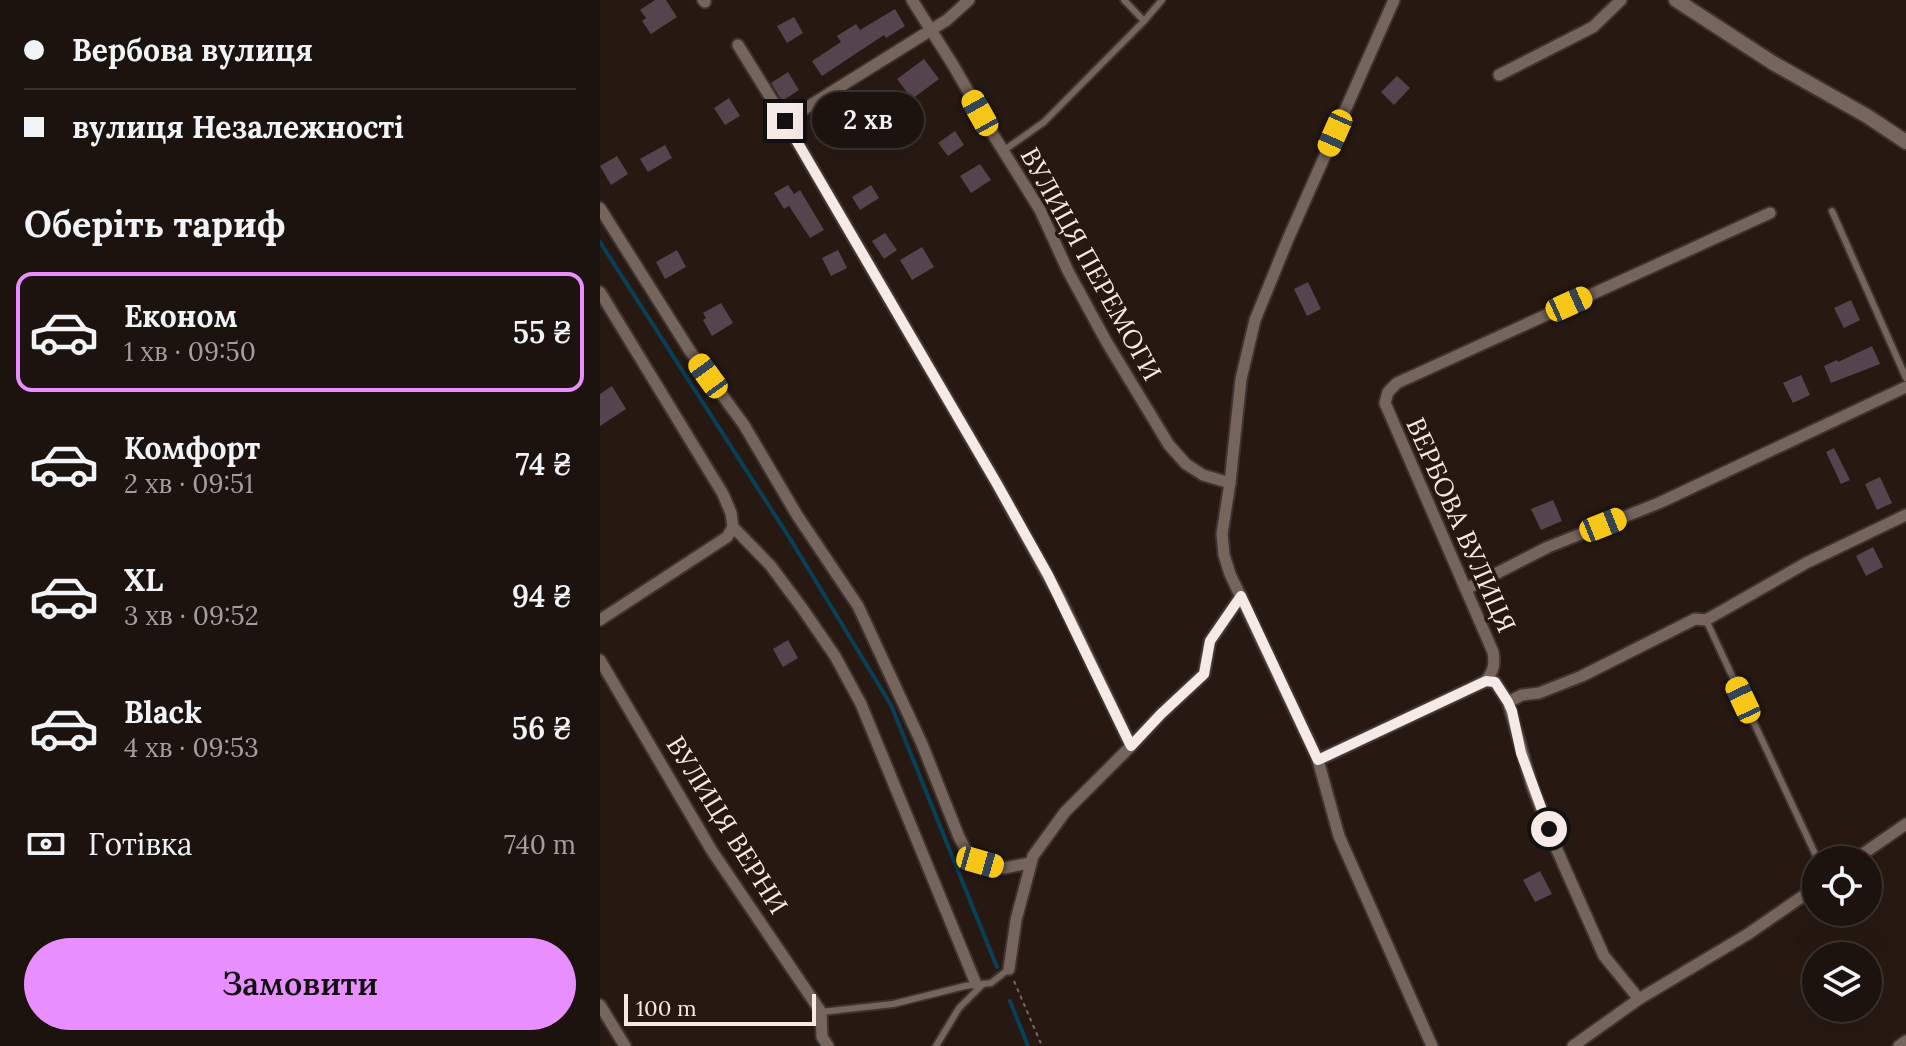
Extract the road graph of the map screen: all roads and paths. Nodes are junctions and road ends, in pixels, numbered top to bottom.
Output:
1 (912, 0) edge
2 (969, 0) edge
3 (1124, 0) edge
4 (1162, 0) edge
5 (1394, 0) edge
6 (1621, 0) edge
7 (1676, 0) edge
8 (1144, 21) junction
9 (931, 30) junction
10 (738, 45) dead end
11 (1499, 75) dead end
12 (785, 121) junction
13 (1906, 142) edge
14 (1003, 151) junction
15 (600, 208) edge
16 (1832, 211) dead end
17 (1770, 213) dead end
18 (600, 292) edge
19 (1906, 378) edge
20 (1906, 387) edge
21 (1230, 483) junction
22 (1906, 515) edge
23 (733, 527) junction
24 (1466, 589) junction
25 (1241, 596) junction
26 (600, 620) edge
27 (1706, 620) junction
28 (600, 660) edge
29 (1486, 681) junction
30 (1508, 702) junction
31 (1131, 746) junction
32 (1318, 760) junction
33 (1906, 824) edge
34 (1811, 846) edge
35 (1874, 846) edge
36 (1030, 863) junction
37 (1802, 897) edge
38 (1009, 969) junction
39 (984, 983) junction
40 (1639, 999) junction
41 (600, 1005) edge
42 (821, 1012) junction
43 (1906, 1041) edge
44 (625, 1046) edge
45 (828, 1046) edge
46 (936, 1046) edge
47 (1042, 1046) edge
48 (1432, 1046) edge
49 (1573, 1046) edge
50 (1899, 1046) edge

1 - 9 street, ВУЛИЦЯ ПЕРЕМОГИ
2 - 9 street
3 - 8 lane
4 - 8 lane
5 - 21 street
6 - 11 street
7 - 13 street
8 - 14 lane
9 - 12 street
9 - 14 street, ВУЛИЦЯ ПЕРЕМОГИ
10 - 12 street
12 - 31 street
14 - 21 street, ВУЛИЦЯ ПЕРЕМОГИ
15 - 36 street
16 - 19 lane
17 - 24 street, ВЕРБОВА ВУЛИЦЯ
18 - 23 street
20 - 24 street
21 - 25 street
22 - 27 street
23 - 26 street
23 - 39 street
24 - 29 street, ВЕРБОВА ВУЛИЦЯ
25 - 31 street
25 - 32 street
27 - 30 street
27 - 34 lane
28 - 42 street, ВУЛИЦЯ ВЕРНИ
29 - 30 street
29 - 32 street
30 - 40 street
31 - 36 street
32 - 48 street
33 - 35 street
36 - 38 street
37 - 40 street
38 - 39 lane
38 - 47 path
39 - 42 lane
39 - 46 lane
40 - 49 street
41 - 44 street
42 - 45 street
43 - 50 street

